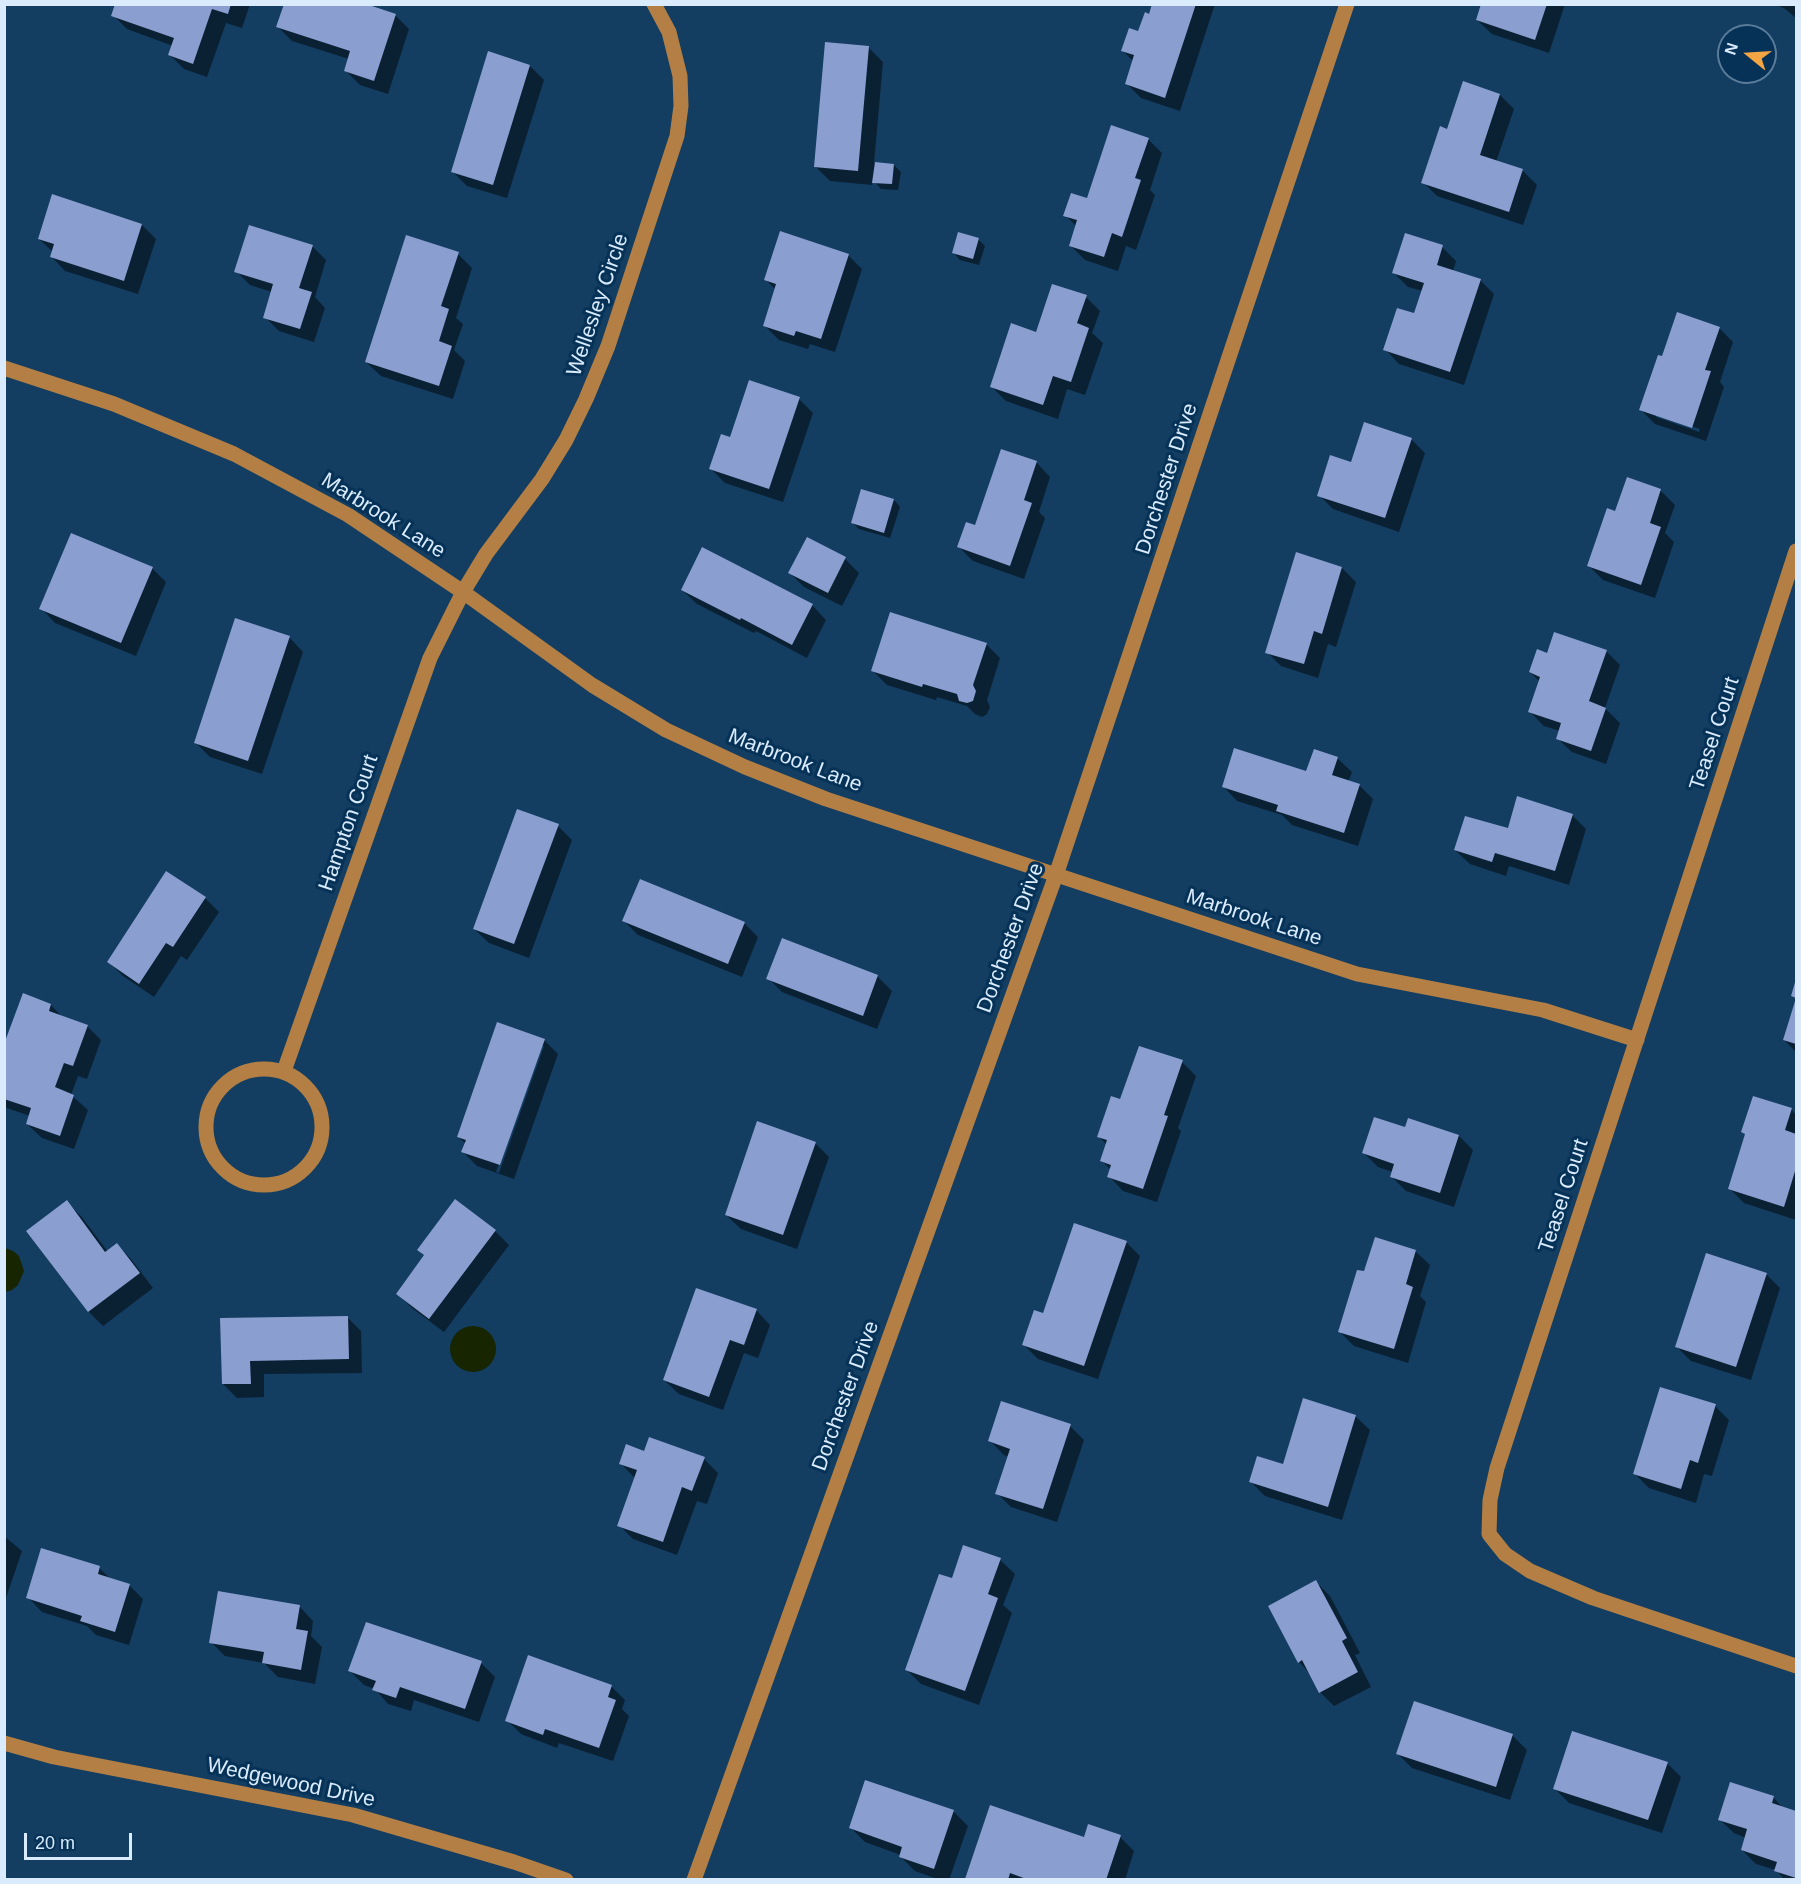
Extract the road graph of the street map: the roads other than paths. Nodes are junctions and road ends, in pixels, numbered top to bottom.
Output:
1 (654, 4) edge
2 (1347, 4) edge
3 (4, 368) edge
4 (1797, 552) edge
5 (463, 592) junction
6 (1056, 875) junction
7 (1637, 1040) junction
8 (284, 1071) junction
9 (1797, 1666) edge
10 (4, 1743) edge
11 (566, 1880) edge
12 (694, 1880) edge

1 - 5 street, Wellesley Circle
2 - 6 street, Dorchester Drive
3 - 5 street, Marbrook Lane
4 - 7 street, Teasel Court
5 - 6 street, Marbrook Lane
5 - 8 street, Hampton Court
6 - 7 street, Marbrook Lane
6 - 12 street, Dorchester Drive
7 - 9 street, Teasel Court
8 - 8 street
10 - 11 street, Wedgewood Drive

